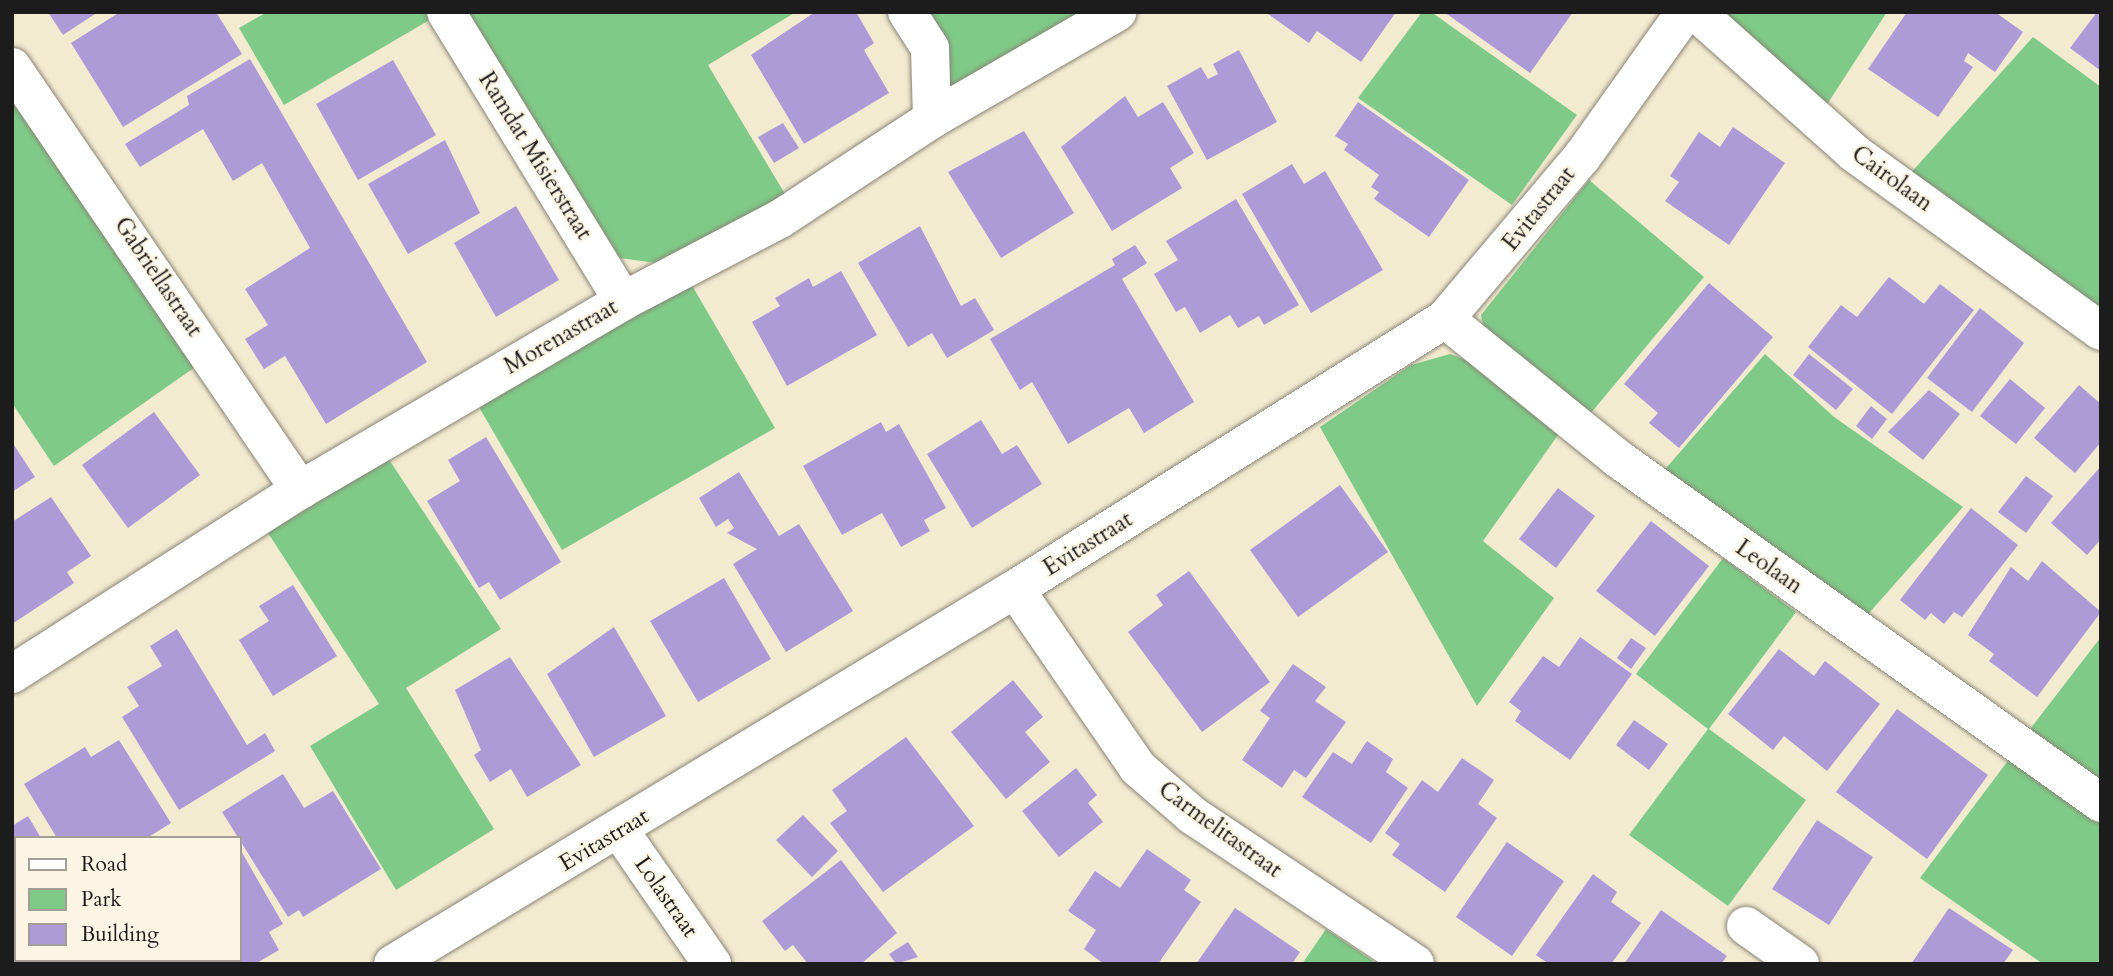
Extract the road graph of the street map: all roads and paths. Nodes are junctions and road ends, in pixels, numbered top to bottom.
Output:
1 (446, 12) edge
2 (907, 12) edge
3 (1117, 12) edge
4 (1685, 12) edge
5 (1696, 12) edge
6 (12, 66) edge
7 (932, 119) junction
8 (624, 300) junction
9 (1445, 319) junction
10 (2101, 331) edge
11 (300, 490) junction
12 (1015, 589) junction
13 (12, 674) edge
14 (2101, 803) edge
15 (620, 831) junction
16 (1746, 926) dead end
17 (393, 964) edge
18 (712, 964) edge
19 (1415, 964) edge
20 (1800, 964) edge

1 - 8 street, Ramdat Misierstraat
2 - 7 street
3 - 7 street, Morenastraat
4 - 9 street, Evitastraat
5 - 10 street, Cairolaan
6 - 11 street, Gabriellastraat
7 - 8 street, Morenastraat
8 - 11 street, Morenastraat
9 - 12 street, Evitastraat
9 - 14 street, Leolaan
11 - 13 street, Morenastraat
12 - 15 street, Evitastraat
12 - 19 street, Carmelitastraat
15 - 17 street, Evitastraat
15 - 18 street, Lolastraat
16 - 20 street

